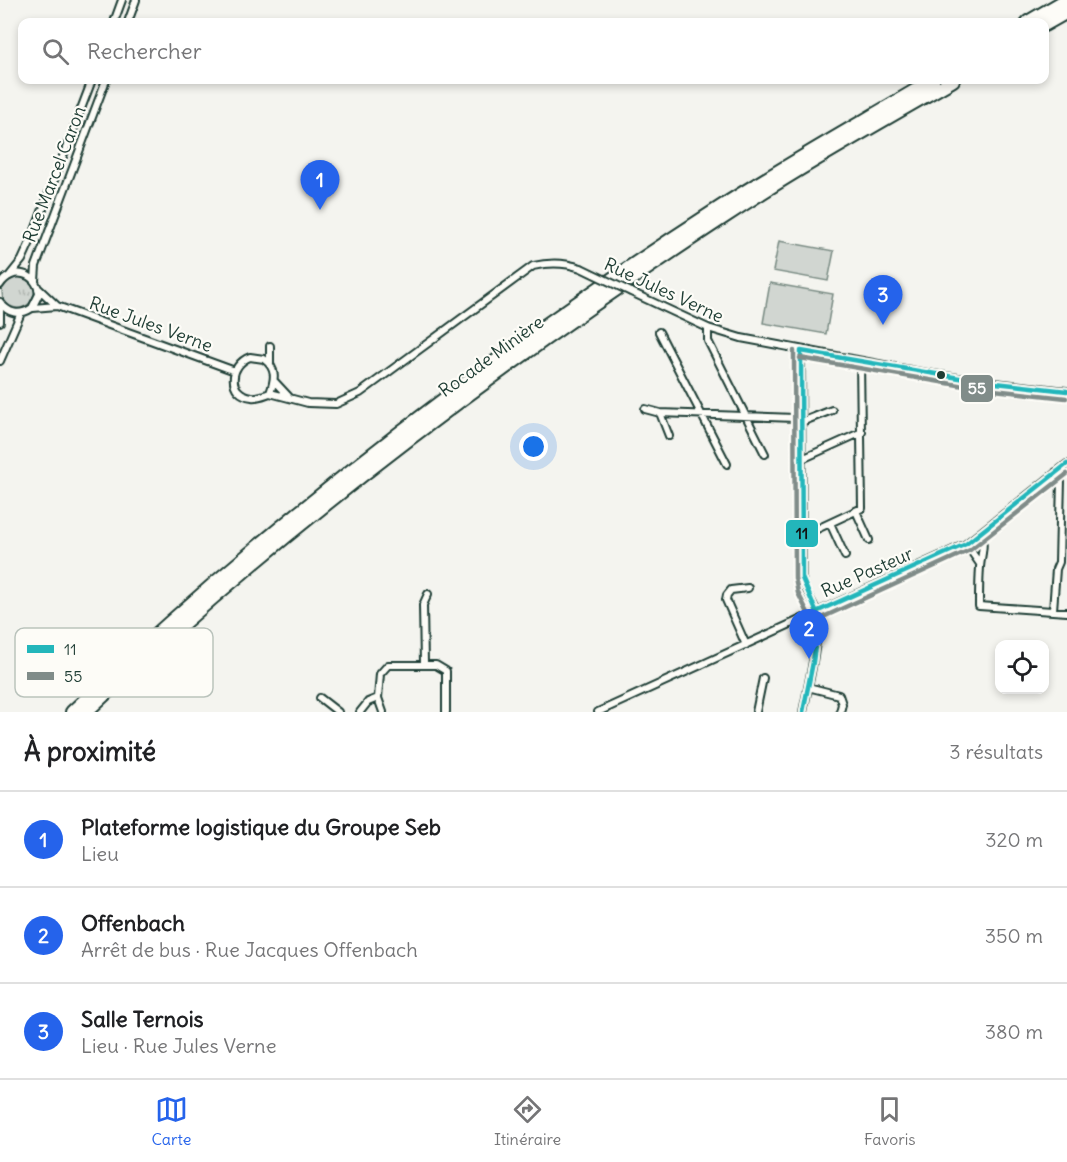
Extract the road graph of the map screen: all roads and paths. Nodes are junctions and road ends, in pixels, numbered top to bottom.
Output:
1 (122, 0) edge
2 (136, 0) edge
3 (1066, 0) edge
4 (1067, 12) edge
5 (115, 18) edge
6 (129, 18) edge
7 (1035, 18) edge
8 (1049, 22) edge
9 (90, 84) edge
10 (104, 84) edge
11 (926, 84) edge
12 (946, 84) edge
13 (5, 276) edge
14 (35, 281) junction
15 (0, 285) edge
16 (39, 289) junction
17 (0, 302) edge
18 (57, 306) junction
19 (32, 308) junction
20 (21, 314) junction
21 (0, 322) edge
22 (708, 328) junction
23 (659, 332) dead end
24 (801, 351) junction
25 (257, 357) junction
26 (0, 361) edge
27 (860, 361) junction
28 (270, 363) junction
29 (235, 371) junction
30 (275, 382) junction
31 (1067, 391) edge
32 (270, 393) junction
33 (290, 397) junction
34 (645, 409) dead end
35 (832, 410) dead end
36 (660, 413) junction
37 (701, 414) junction
38 (746, 416) junction
39 (800, 420) junction
40 (862, 432) junction
41 (669, 436) dead end
42 (765, 454) dead end
43 (800, 460) junction
44 (727, 464) dead end
45 (1067, 464) edge
46 (1056, 472) junction
47 (856, 511) junction
48 (830, 523) junction
49 (981, 533) junction
50 (802, 536) junction
51 (869, 540) dead end
52 (966, 544) junction
53 (845, 556) dead end
54 (980, 564) junction
55 (748, 588) dead end
56 (428, 594) dead end
57 (1053, 610) junction
58 (816, 612) junction
59 (1067, 612) edge
60 (163, 628) edge
61 (178, 628) edge
62 (746, 645) junction
63 (424, 664) junction
64 (763, 678) dead end
65 (808, 687) junction
66 (88, 697) edge
67 (103, 697) edge
68 (320, 698) dead end
69 (378, 698) junction
70 (72, 712) edge
71 (86, 712) edge
72 (338, 712) edge
73 (360, 712) edge
74 (383, 712) edge
75 (447, 712) edge
76 (598, 712) edge
77 (756, 712) edge
78 (803, 712) edge
79 (840, 712) edge

1 - 5 street
2 - 6 street
3 - 7 highway
4 - 8 highway
9 - 13 street, Rue Marcel Caron
10 - 14 street, Rue Marcel Caron
11 - 60 highway, Rocade Minière
12 - 61 highway, Rocade Minière
13 - 14 street
13 - 15 street, Rue Marcel Caron
14 - 16 street
16 - 18 street, Rue Jules Verne
16 - 19 street
17 - 20 street
17 - 21 street
18 - 19 street, Rue Jules Verne
18 - 29 street, Rue Jules Verne
19 - 20 street
20 - 26 street
22 - 24 street, Rue Jules Verne
22 - 33 street, Rue Jules Verne, bridge
22 - 38 street
23 - 37 street
24 - 27 street, Rue Jules Verne
24 - 39 street
25 - 28 street
25 - 28 street
25 - 29 street
27 - 31 street, Rue Jules Verne
27 - 40 street
28 - 30 street
29 - 32 street
30 - 32 street
30 - 33 street
32 - 33 street, Rue Jules Verne
34 - 36 street
35 - 39 street
36 - 37 street
36 - 41 street
37 - 38 street
37 - 44 street
38 - 39 street
38 - 42 street
39 - 43 street
40 - 43 street
40 - 47 street
43 - 50 street
45 - 46 street, Rue Pasteur
46 - 49 street, Rue Pasteur
46 - 57 street
47 - 48 street
47 - 51 street
48 - 50 street
48 - 53 street
49 - 52 street, Rue Pasteur
49 - 54 street
50 - 58 street
52 - 54 street
52 - 58 street, Rue Pasteur
54 - 57 street
55 - 62 street
56 - 63 street
57 - 59 street
58 - 62 street, Rue Pasteur
58 - 65 street
62 - 76 street, Rue Pasteur
63 - 69 street
63 - 75 street
64 - 77 street
65 - 78 street
65 - 79 street
66 - 70 highway, Rocade Minière
67 - 71 highway, Rocade Minière
68 - 72 street
69 - 73 street
69 - 74 street

